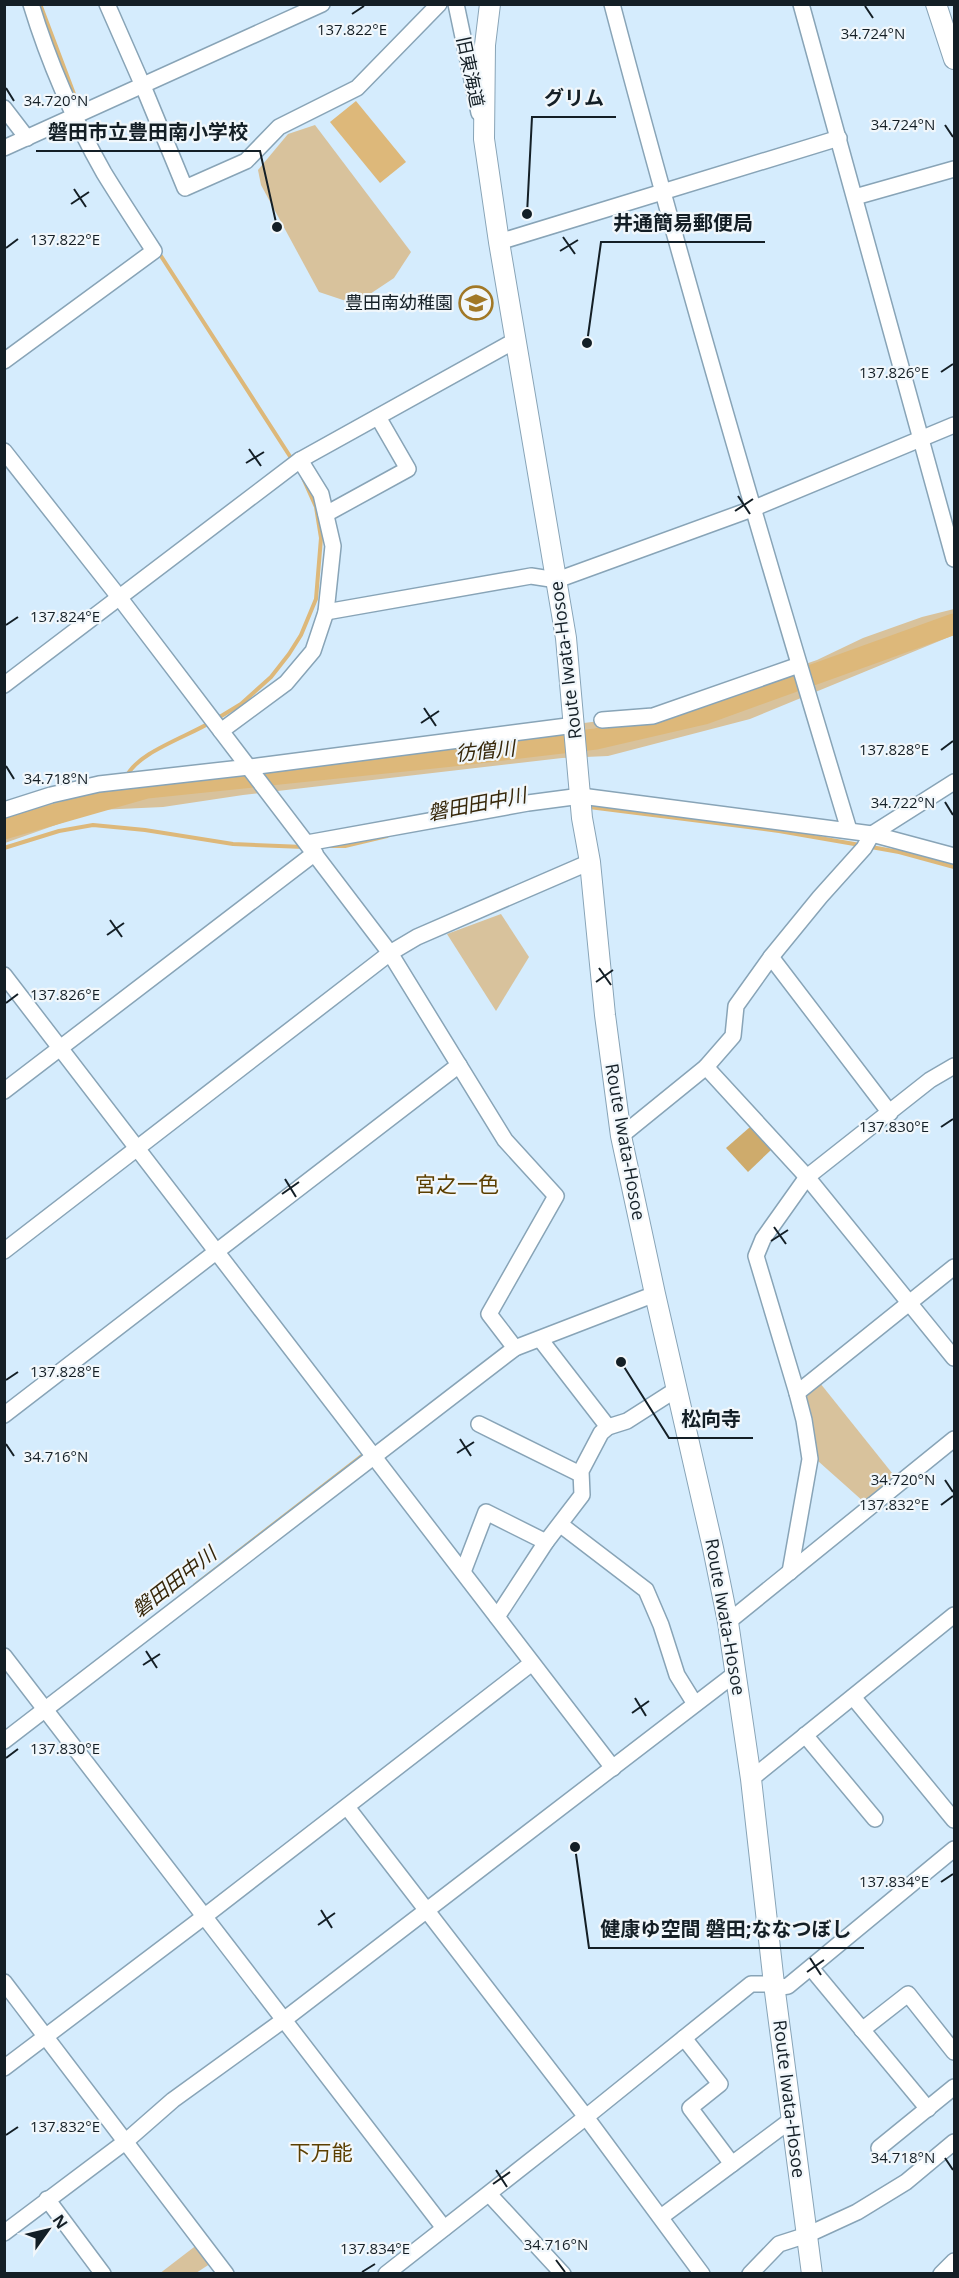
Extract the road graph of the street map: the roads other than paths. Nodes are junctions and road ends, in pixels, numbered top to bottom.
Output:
1 (31, 4) edge
2 (107, 4) edge
3 (322, 4) edge
4 (439, 4) edge
5 (456, 4) edge
6 (490, 4) edge
7 (612, 4) edge
8 (801, 4) edge
9 (936, 4) edge
10 (301, 9) edge
11 (954, 59) edge
12 (143, 86) junction
13 (4, 108) edge
14 (75, 117) junction
15 (27, 138) junction
16 (839, 138) junction
17 (484, 140) junction
18 (4, 148) edge
19 (954, 169) edge
20 (662, 193) junction
21 (855, 196) junction
22 (499, 242) junction
23 (516, 340) junction
24 (4, 361) edge
25 (378, 417) junction
26 (954, 425) edge
27 (923, 440) junction
28 (4, 452) edge
29 (300, 460) junction
30 (752, 509) junction
31 (326, 514) junction
32 (954, 559) edge
33 (557, 580) junction
34 (119, 597) junction
35 (326, 612) junction
36 (799, 665) junction
37 (4, 685) edge
38 (602, 720) dead end
39 (575, 725) junction
40 (221, 731) junction
41 (249, 767) junction
42 (954, 782) edge
43 (580, 796) junction
44 (4, 810) edge
45 (849, 830) junction
46 (872, 834) junction
47 (311, 848) junction
48 (954, 856) edge
49 (590, 862) junction
50 (390, 953) junction
51 (771, 957) junction
52 (4, 975) edge
53 (61, 1048) junction
54 (459, 1065) junction
55 (954, 1066) edge
56 (706, 1067) junction
57 (4, 1091) edge
58 (890, 1113) junction
59 (621, 1136) junction
60 (139, 1148) junction
61 (807, 1177) junction
62 (4, 1251) edge
63 (216, 1252) junction
64 (954, 1267) edge
65 (655, 1294) junction
66 (910, 1303) junction
67 (540, 1339) junction
68 (515, 1348) junction
69 (954, 1358) edge
70 (676, 1389) junction
71 (797, 1393) junction
72 (4, 1415) edge
73 (479, 1424) dead end
74 (608, 1427) junction
75 (954, 1439) edge
76 (372, 1456) junction
77 (580, 1474) junction
78 (561, 1525) junction
79 (546, 1542) junction
80 (463, 1572) junction
81 (790, 1572) junction
82 (954, 1615) edge
83 (497, 1617) junction
84 (728, 1622) junction
85 (4, 1656) edge
86 (532, 1663) junction
87 (736, 1673) junction
88 (853, 1696) junction
89 (695, 1704) junction
90 (46, 1709) junction
91 (805, 1735) junction
92 (4, 1742) edge
93 (613, 1768) junction
94 (751, 1779) junction
95 (347, 1807) junction
96 (875, 1819) dead end
97 (954, 1820) edge
98 (954, 1849) edge
99 (428, 1910) junction
100 (205, 1916) junction
101 (811, 1968) junction
102 (4, 1982) edge
103 (774, 1986) junction
104 (285, 2019) junction
105 (862, 2030) junction
106 (47, 2035) junction
107 (684, 2038) junction
108 (954, 2052) edge
109 (4, 2068) edge
110 (954, 2087) edge
111 (928, 2109) junction
112 (586, 2117) junction
113 (792, 2120) junction
114 (125, 2142) junction
115 (879, 2148) dead end
116 (952, 2149) edge
117 (732, 2164) junction
118 (489, 2194) junction
119 (47, 2199) junction
120 (661, 2217) junction
121 (444, 2228) junction
122 (4, 2233) edge
123 (807, 2235) junction
124 (954, 2261) edge
125 (103, 2274) edge
126 (226, 2274) edge
127 (386, 2274) edge
128 (563, 2274) edge
129 (702, 2274) edge
130 (750, 2274) edge
131 (812, 2274) edge
132 (941, 2274) edge

1 - 14 street
2 - 12 street
3 - 10 street
4 - 12 street
5 - 17 street, 旧東海道
6 - 17 main road, Route Iwata-Hosoe
7 - 20 street
8 - 16 street
9 - 11 main road
10 - 12 street
12 - 14 street
13 - 15 street
14 - 15 street
14 - 24 street
15 - 18 street
16 - 20 street
16 - 21 street
17 - 22 main road, Route Iwata-Hosoe
19 - 21 street
20 - 22 street
20 - 30 street
21 - 27 street
22 - 23 main road, Route Iwata-Hosoe
23 - 25 street
23 - 33 main road, Route Iwata-Hosoe
25 - 29 street
25 - 31 street
26 - 27 street
27 - 30 street
27 - 32 street
28 - 34 street
29 - 31 street
29 - 34 street
30 - 33 street
30 - 36 street
31 - 35 street
33 - 35 street
33 - 39 main road, Route Iwata-Hosoe
34 - 37 street
34 - 40 street
35 - 40 street
36 - 38 street
36 - 45 street
39 - 41 street
39 - 43 main road, Route Iwata-Hosoe
40 - 41 street
41 - 44 street
41 - 47 street
42 - 46 street
43 - 45 street
43 - 47 street
43 - 49 main road, Route Iwata-Hosoe
45 - 46 street
46 - 48 street
46 - 51 street
47 - 50 street
47 - 53 street
49 - 50 street
49 - 59 main road, Route Iwata-Hosoe
50 - 54 street
50 - 60 street
51 - 56 street
51 - 58 street
52 - 53 street
53 - 57 street
53 - 60 street
54 - 63 street
54 - 68 street
55 - 58 street
56 - 59 street
56 - 61 street
58 - 61 street
59 - 65 main road, Route Iwata-Hosoe
60 - 62 street
60 - 63 street
61 - 66 street
61 - 71 street
63 - 72 street
63 - 76 street
64 - 66 street
65 - 67 street
65 - 70 main road, Route Iwata-Hosoe
66 - 69 street
66 - 71 street
67 - 68 street
67 - 74 street
68 - 76 street
70 - 74 street
70 - 84 main road, Route Iwata-Hosoe
71 - 81 street
73 - 77 street
74 - 77 street
75 - 81 street
76 - 80 street
76 - 90 street
77 - 78 street
78 - 79 street
78 - 89 street
79 - 80 street
79 - 83 street
80 - 83 street
81 - 84 street
82 - 88 street
83 - 86 street
84 - 87 main road, Route Iwata-Hosoe
85 - 90 street
86 - 93 street
86 - 95 street
87 - 89 street
87 - 94 main road, Route Iwata-Hosoe
88 - 91 street
88 - 97 street
89 - 93 street
90 - 92 street
90 - 100 street
91 - 94 street
91 - 96 street
93 - 99 street
94 - 103 main road, Route Iwata-Hosoe
95 - 99 street
95 - 100 street
98 - 101 street
99 - 104 street
99 - 112 street
100 - 104 street
100 - 106 street
101 - 103 street
101 - 105 street
102 - 106 street
103 - 107 street
103 - 113 main road, Route Iwata-Hosoe
104 - 114 street
104 - 121 street
105 - 108 street
105 - 111 street
106 - 109 street
106 - 114 street
107 - 112 street
107 - 117 street
110 - 111 street
111 - 115 street
112 - 118 street
112 - 120 street
113 - 117 street
113 - 123 main road, Route Iwata-Hosoe
114 - 119 street
114 - 126 street
116 - 123 street
117 - 120 street
118 - 121 street
118 - 128 street
119 - 122 street
119 - 125 street
120 - 129 street
121 - 127 street
123 - 130 street
123 - 131 main road, Route Iwata-Hosoe
124 - 132 street

